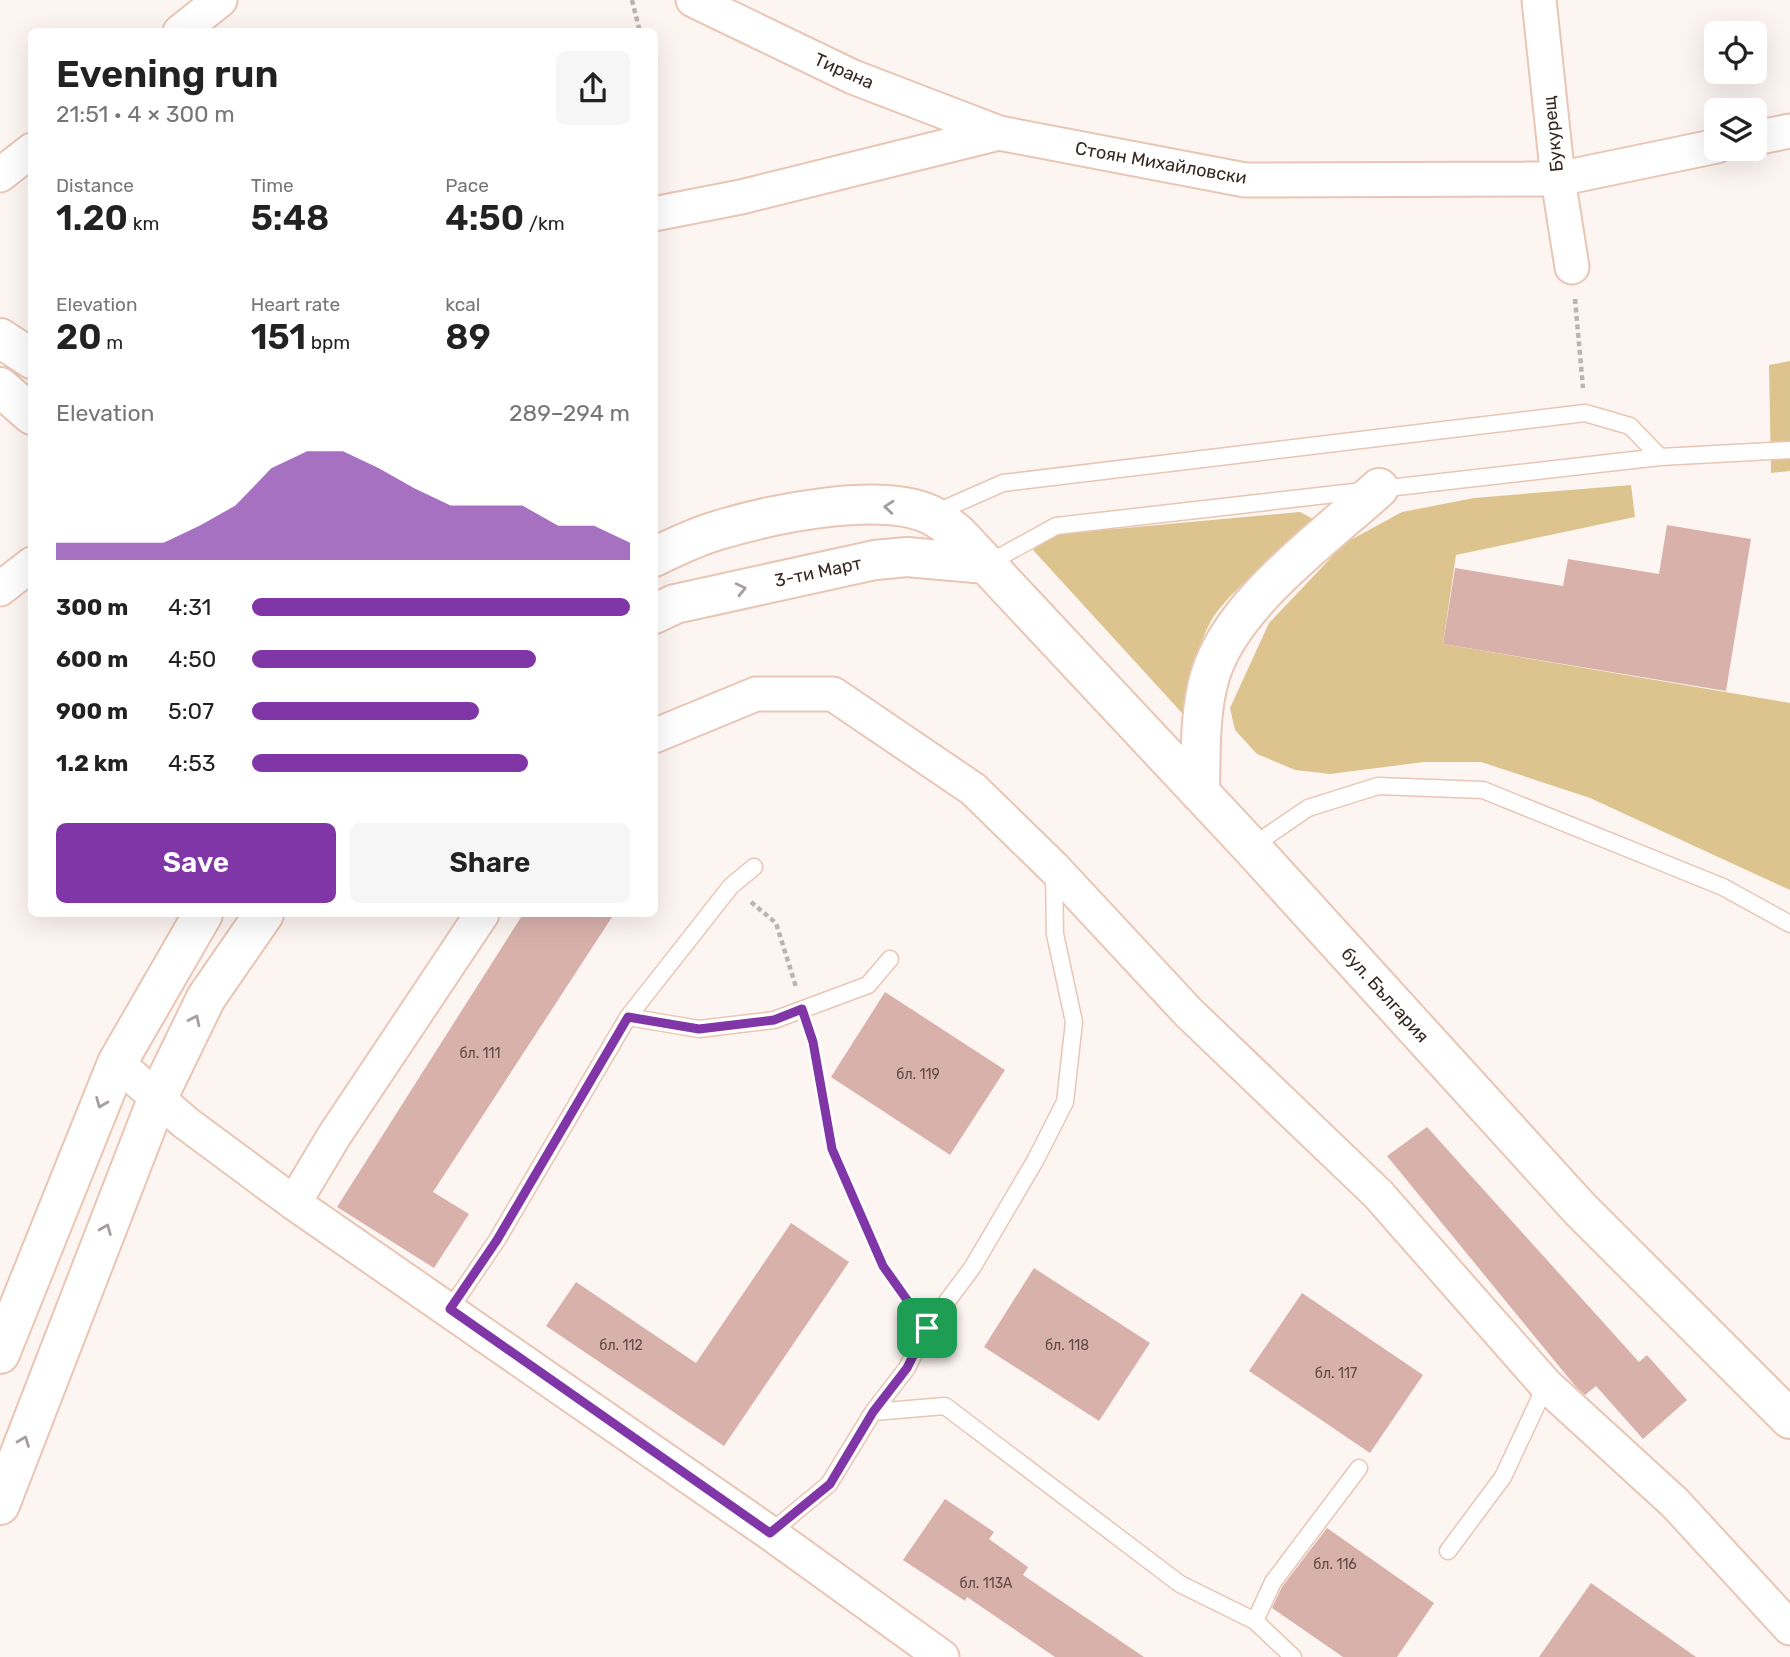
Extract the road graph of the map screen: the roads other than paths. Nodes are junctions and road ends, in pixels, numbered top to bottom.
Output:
1 (220, 0) edge
2 (693, 0) edge
3 (1539, 0) edge
4 (185, 28) edge
5 (1790, 131) edge
6 (999, 133) junction
7 (1767, 136) edge
8 (1704, 149) edge
9 (28, 153) edge
10 (0, 174) edge
11 (1558, 179) junction
12 (658, 213) edge
13 (1572, 267) road end
14 (0, 338) edge
15 (28, 356) edge
16 (0, 387) edge
17 (28, 412) edge
18 (1790, 450) edge
19 (1660, 457) junction
20 (1379, 488) junction
21 (930, 515) junction
22 (658, 555) edge
23 (986, 564) junction
24 (28, 567) edge
25 (0, 589) edge
26 (661, 608) edge
27 (658, 734) edge
28 (1200, 793) junction
29 (1251, 847) junction
30 (754, 867) dead end
31 (1054, 868) junction
32 (201, 917) edge
33 (262, 917) edge
34 (480, 917) edge
35 (1790, 924) edge
36 (890, 959) dead end
37 (628, 1017) junction
38 (117, 1062) junction
39 (159, 1097) junction
40 (294, 1203) junction
41 (450, 1309) junction
42 (0, 1354) edge
43 (1546, 1385) junction
44 (873, 1412) junction
45 (1790, 1419) edge
46 (1359, 1468) dead end
47 (0, 1505) edge
48 (770, 1533) junction
49 (1448, 1550) dead end
50 (1255, 1621) junction
51 (1790, 1628) edge
52 (942, 1657) edge
53 (1293, 1657) edge

1 - 4 street
2 - 6 street, Тирана
3 - 11 street, Букурещ
5 - 7 street
6 - 11 street, Стоян Михайловски
6 - 12 street, Стоян Михайловски
8 - 11 street, Стоян Михайловски
9 - 10 street
11 - 13 street, Букурещ
14 - 15 street
16 - 17 street
18 - 19 lane
19 - 20 lane
19 - 21 lane
20 - 23 lane
20 - 28 street
21 -> 22 street
21 - 23 street, бул. България
26 -> 23 street, 3-ти Март
23 - 28 street, бул. България
24 - 25 street
27 - 31 street
28 - 29 street, бул. България
29 - 35 lane
29 - 45 street, бул. България
30 - 37 lane
31 - 43 street
31 - 44 lane
32 - 38 street
39 -> 33 street
34 - 40 street
36 - 37 lane
37 - 41 lane
38 - 39 street
38 -> 42 street
39 - 40 street
47 -> 39 street
40 - 41 street
41 - 48 street
43 - 49 lane
43 - 51 street
44 - 48 lane
44 - 50 lane
46 - 50 lane
48 - 52 street
50 - 53 lane

